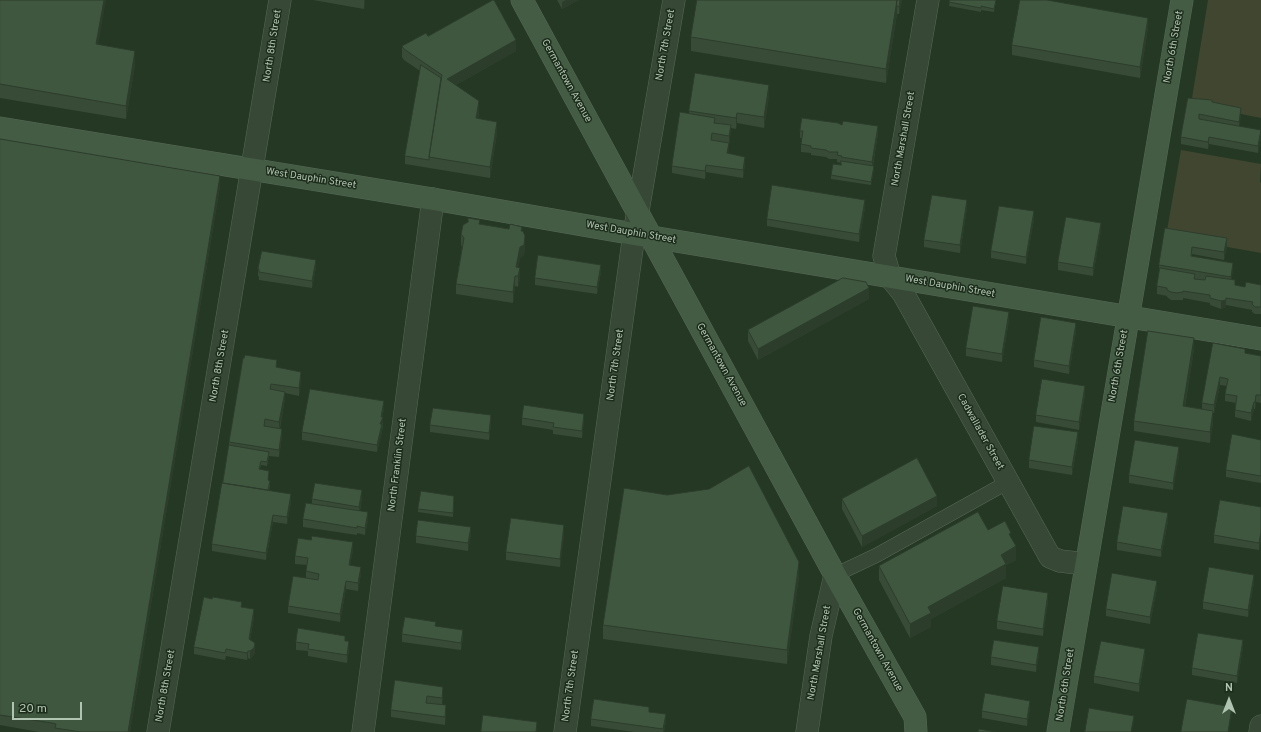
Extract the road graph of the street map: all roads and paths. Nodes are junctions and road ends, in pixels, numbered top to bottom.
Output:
1 (280, 0) edge
2 (522, 0) edge
3 (674, 0) edge
4 (928, 0) edge
5 (1182, 0) edge
6 (0, 128) edge
7 (253, 170) junction
8 (433, 198) junction
9 (638, 211) junction
10 (642, 235) junction
11 (890, 277) junction
12 (1128, 317) junction
13 (1261, 339) edge
14 (1008, 482) junction
15 (1086, 564) junction
16 (835, 575) junction
17 (1261, 726) edge
18 (158, 732) edge
19 (364, 732) edge
20 (565, 732) edge
21 (807, 732) edge
22 (916, 732) edge
23 (1058, 732) edge
24 (1260, 732) edge

1 - 7 street, North 8th Street
2 - 9 street, Germantown Avenue
3 - 9 street, North 7th Street
4 - 11 street, North Marshall Street
5 - 12 street, North 6th Street
6 - 7 street, West Dauphin Street
7 - 8 street, West Dauphin Street
7 - 18 street, North 8th Street
8 - 10 street, West Dauphin Street
8 - 19 street, North Franklin Street
9 - 10 street, North 7th Street
10 - 11 street, West Dauphin Street
10 - 16 street, Germantown Avenue
10 - 20 street, North 7th Street
11 - 12 street, West Dauphin Street
11 - 14 street, Cadwallader Street
12 - 13 street, West Dauphin Street
12 - 15 street, North 6th Street
14 - 15 street, Cadwallader Street
14 - 16 lane
15 - 23 street, North 6th Street
16 - 21 street, North Marshall Street
16 - 22 street, Germantown Avenue
17 - 24 street

